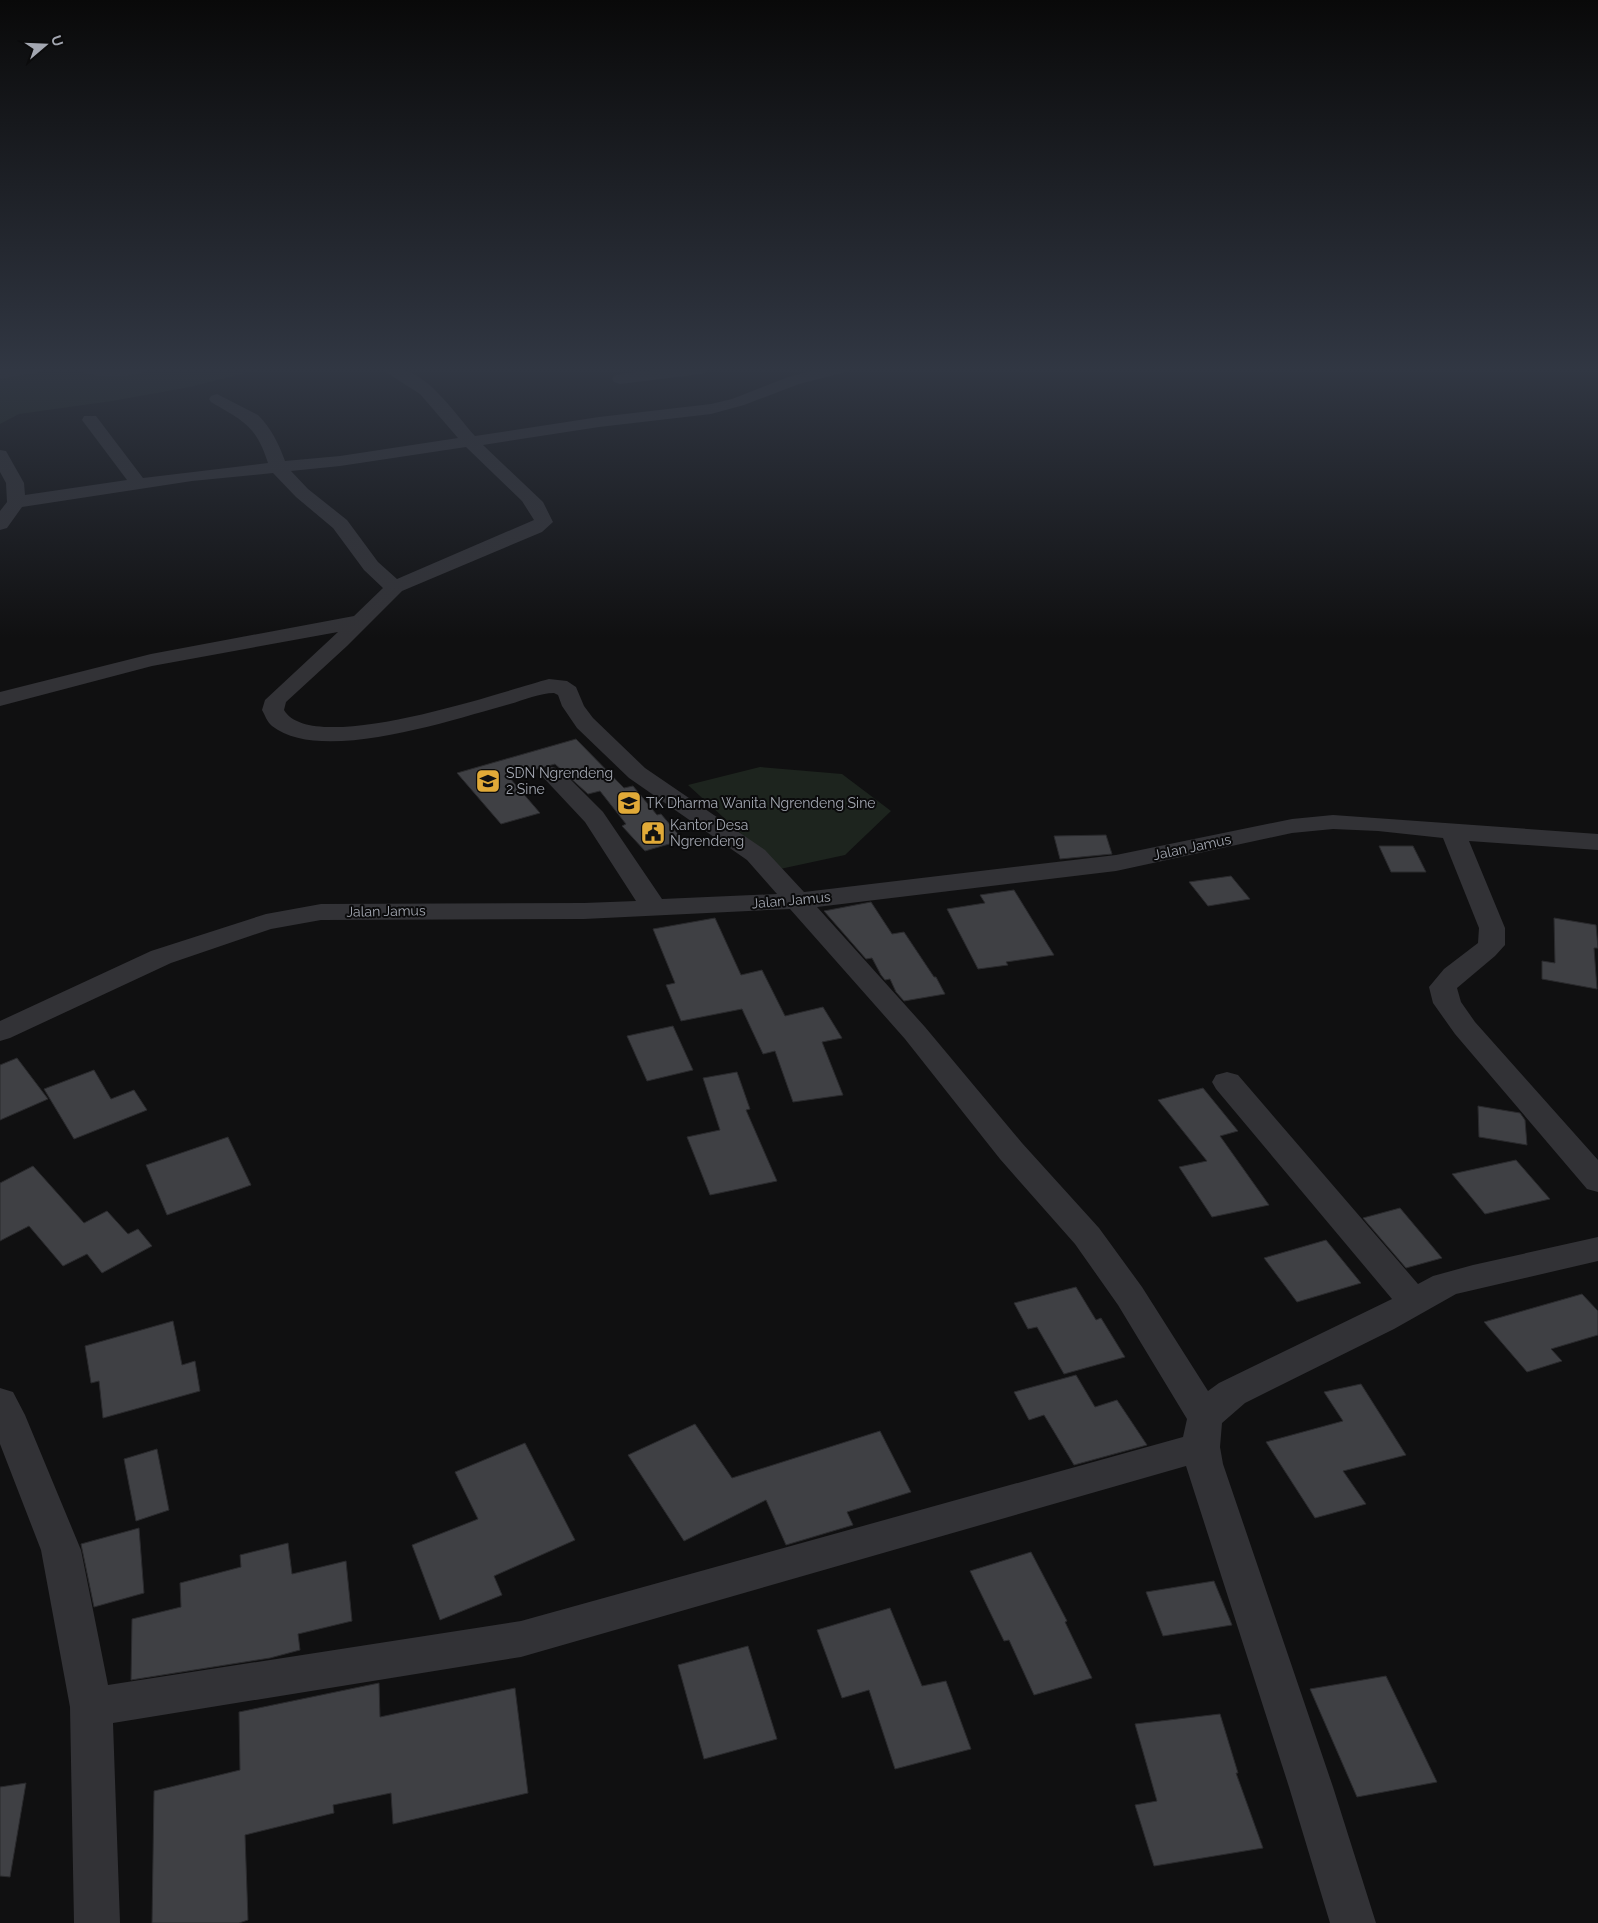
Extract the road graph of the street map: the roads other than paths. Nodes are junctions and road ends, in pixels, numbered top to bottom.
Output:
1 (2, 459) edge
2 (120, 459) edge
3 (275, 459) edge
4 (344, 459) edge
5 (489, 459) edge
6 (278, 468) junction
7 (138, 483) junction
8 (16, 502) junction
9 (0, 524) edge
10 (396, 587) junction
11 (362, 621) junction
12 (0, 699) edge
13 (552, 774) dead end
14 (1452, 832) junction
15 (1598, 842) edge
16 (797, 902) junction
17 (655, 909) junction
18 (0, 1032) edge
19 (1227, 1082) dead end
20 (1598, 1182) edge
21 (1598, 1249) edge
22 (1413, 1301) junction
23 (0, 1402) edge
24 (1203, 1432) junction
25 (91, 1707) junction
26 (97, 1923) edge
27 (1353, 1923) edge

1 - 8 street
2 - 7 street
3 - 6 street
4 - 6 street
5 - 10 street
6 - 7 street
6 - 10 street
7 - 8 street
8 - 9 street
10 - 11 street
11 - 12 street
11 - 16 street
13 - 17 street
14 - 15 street, Jalan Jamus
14 - 16 street, Jalan Jamus
14 - 20 street
16 - 17 street, Jalan Jamus
16 - 24 street
17 - 18 street, Jalan Jamus
19 - 22 street
21 - 22 street
22 - 24 street
23 - 25 street
24 - 25 street
24 - 27 street
25 - 26 street

